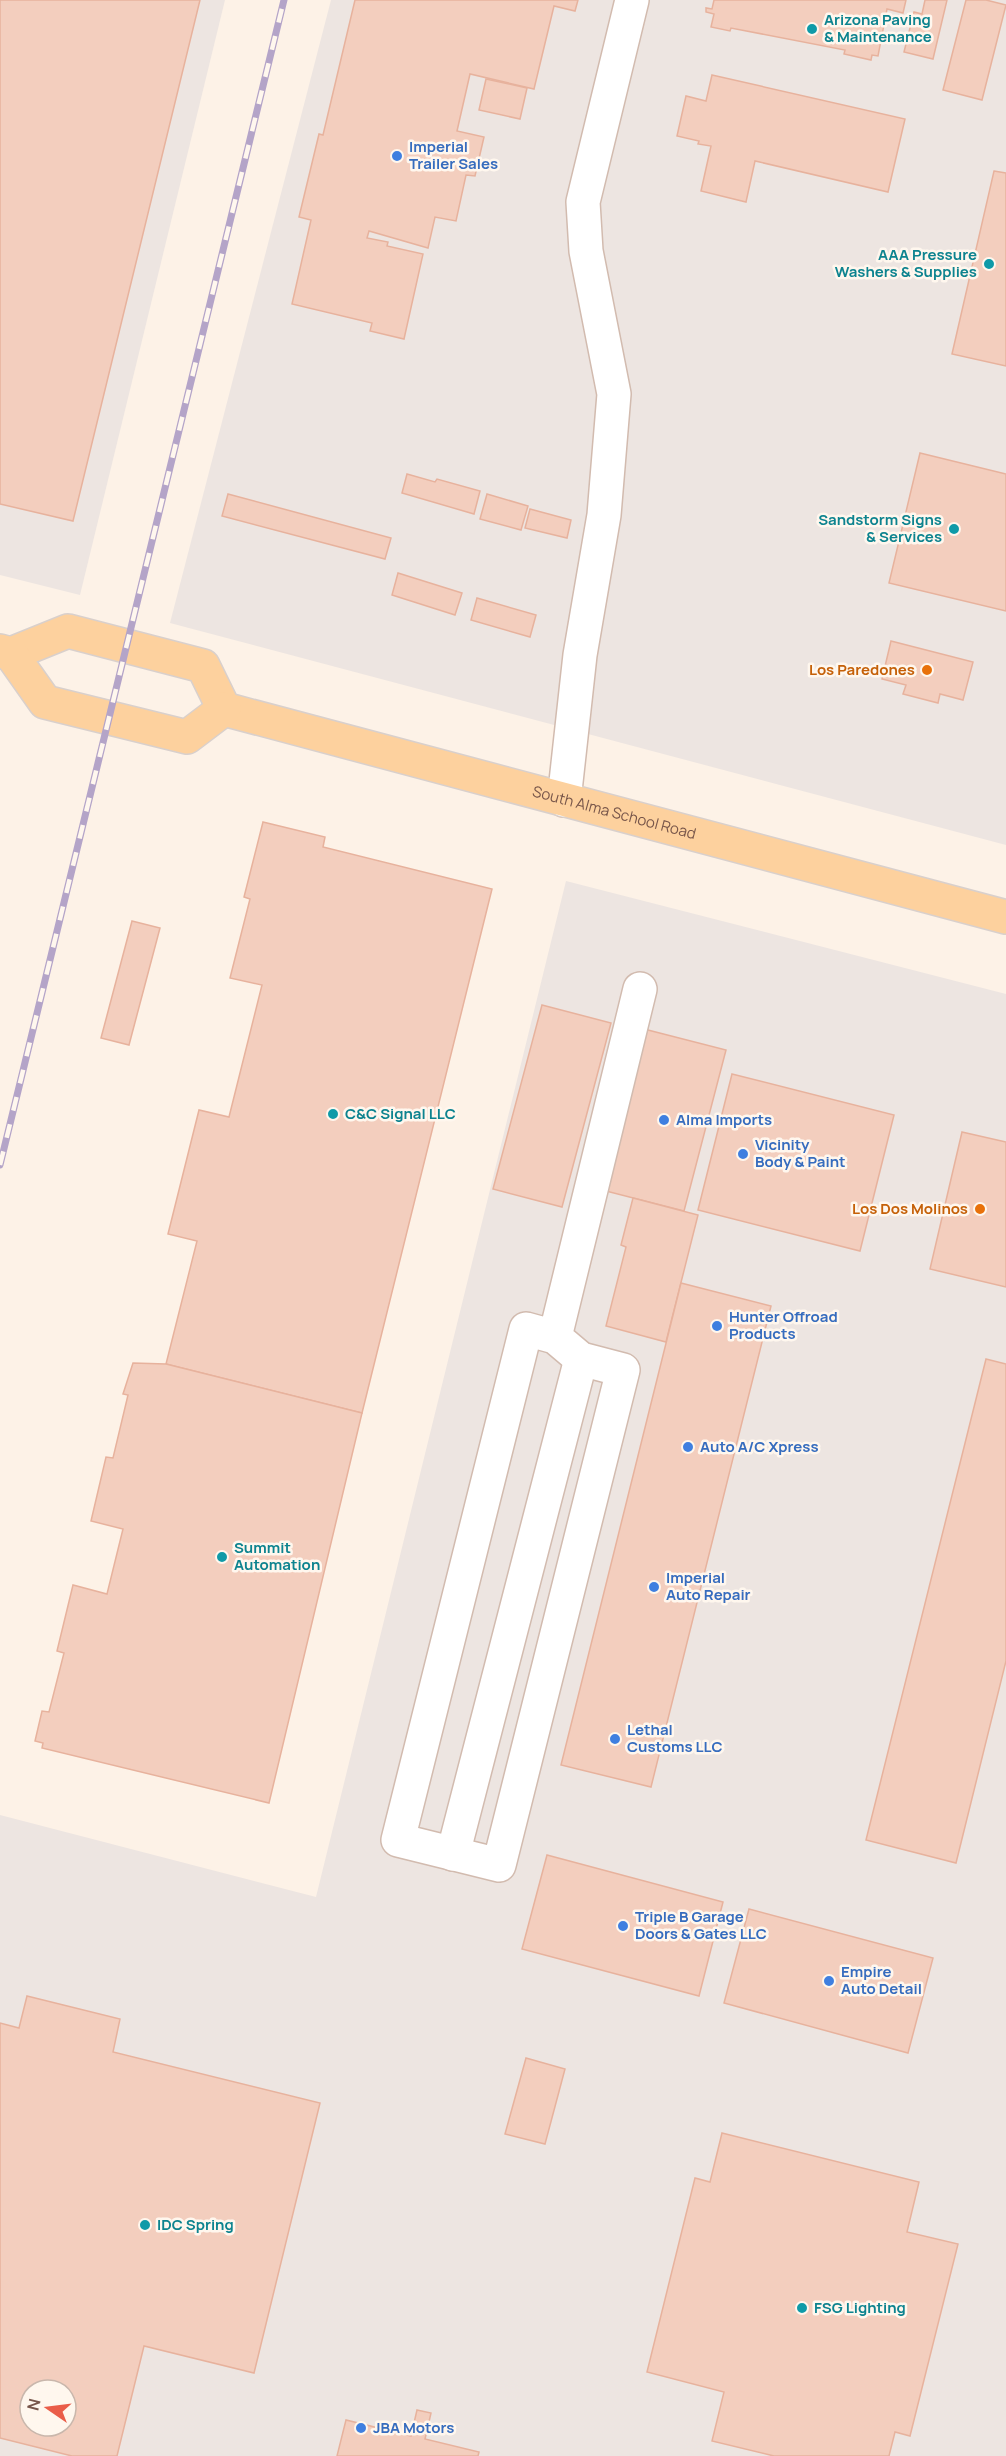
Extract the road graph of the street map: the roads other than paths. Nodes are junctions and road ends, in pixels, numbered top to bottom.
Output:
1 (632, 0) edge
2 (5, 653) edge
3 (224, 709) junction
4 (564, 800) junction
5 (1006, 917) edge
6 (640, 989) dead end
7 (555, 1336) junction
8 (581, 1359) junction
9 (453, 1854) junction

1 - 4 lane
2 - 3 main road
2 - 3 main road
3 - 4 main road, South Alma School Road
4 - 5 main road, South Alma School Road
6 - 7 lane
7 - 8 lane
7 - 9 lane
8 - 9 lane
8 - 9 lane

